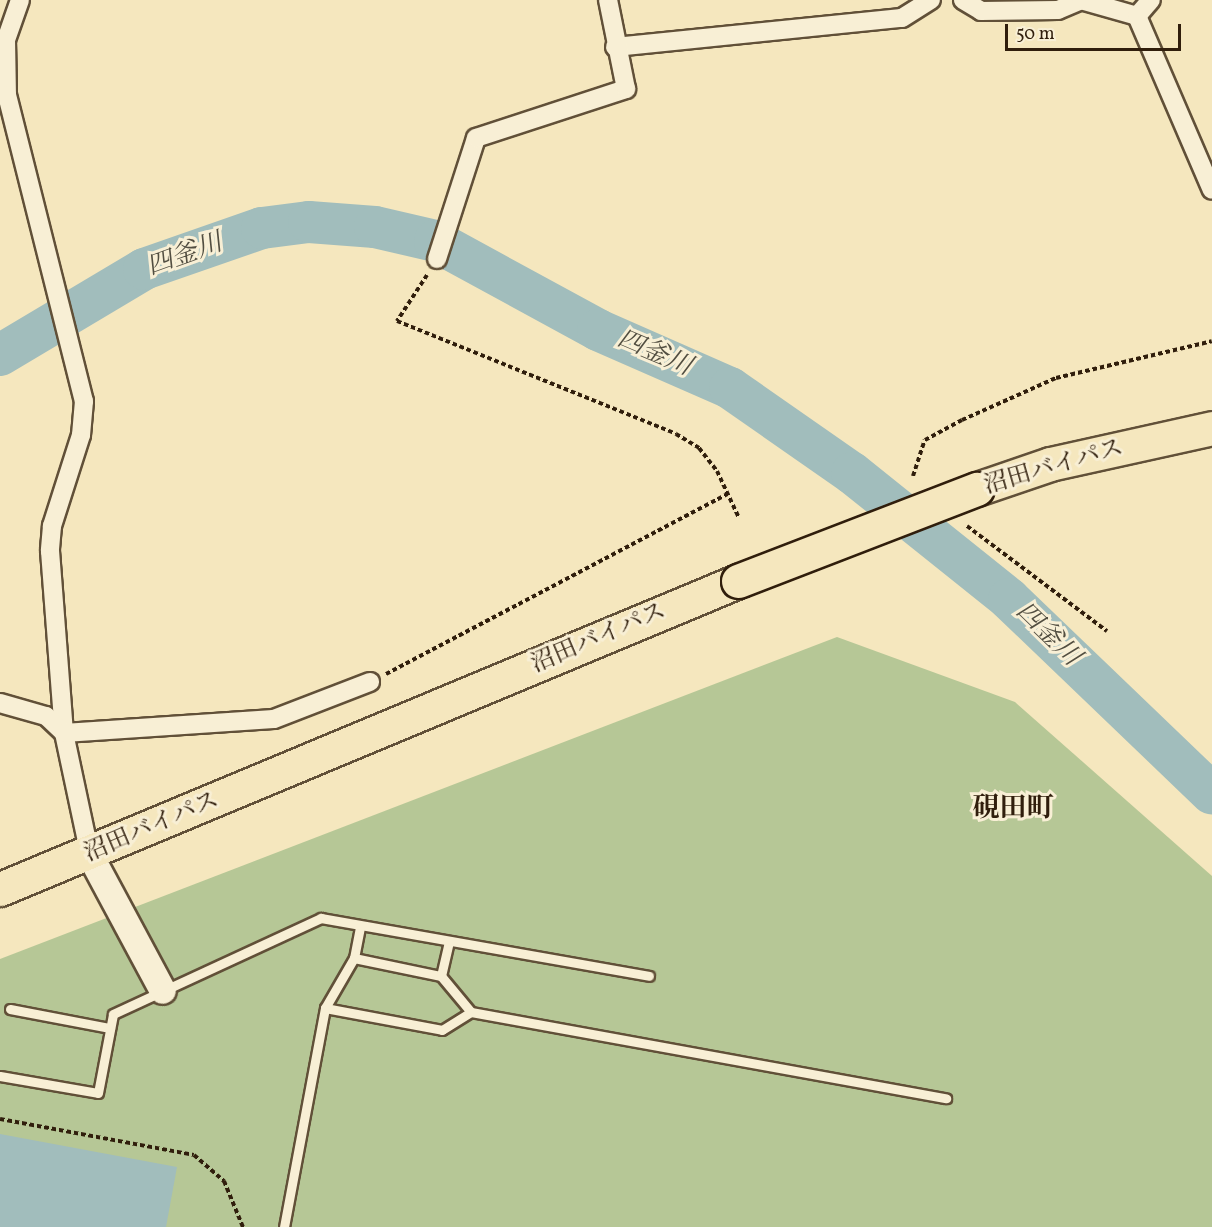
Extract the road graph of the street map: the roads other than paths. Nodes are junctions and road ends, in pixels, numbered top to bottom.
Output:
1 (20, 0) edge
2 (608, 0) edge
3 (931, 0) edge
4 (963, 0) edge
5 (1151, 0) edge
6 (1137, 16) junction
7 (615, 47) junction
8 (1212, 189) edge
9 (437, 259) road end
10 (1212, 428) edge
11 (370, 682) road end
12 (0, 703) edge
13 (64, 733) junction
14 (90, 855) junction
15 (0, 889) edge
16 (360, 926) junction
17 (449, 942) junction
18 (354, 958) junction
19 (441, 976) junction
20 (649, 976) dead end
21 (163, 991) junction
22 (325, 1008) junction
23 (10, 1009) dead end
24 (471, 1012) junction
25 (110, 1028) junction
26 (0, 1076) edge
27 (946, 1098) dead end
28 (284, 1227) edge

1 - 13 street
2 - 7 street
3 - 7 street
4 - 6 street
5 - 6 street
6 - 8 street
7 - 9 street
10 - 14 highway, 沼田バイパス, bridge
11 - 13 street
12 - 13 street
13 - 14 street
14 - 15 highway, 沼田バイパス
14 - 21 street
16 - 17 lane
16 - 18 lane
16 - 21 lane
17 - 19 lane
17 - 20 lane
18 - 19 lane
18 - 22 lane
19 - 24 lane
21 - 25 lane
22 - 24 lane
22 - 28 lane
23 - 25 lane
24 - 27 lane
25 - 26 lane

